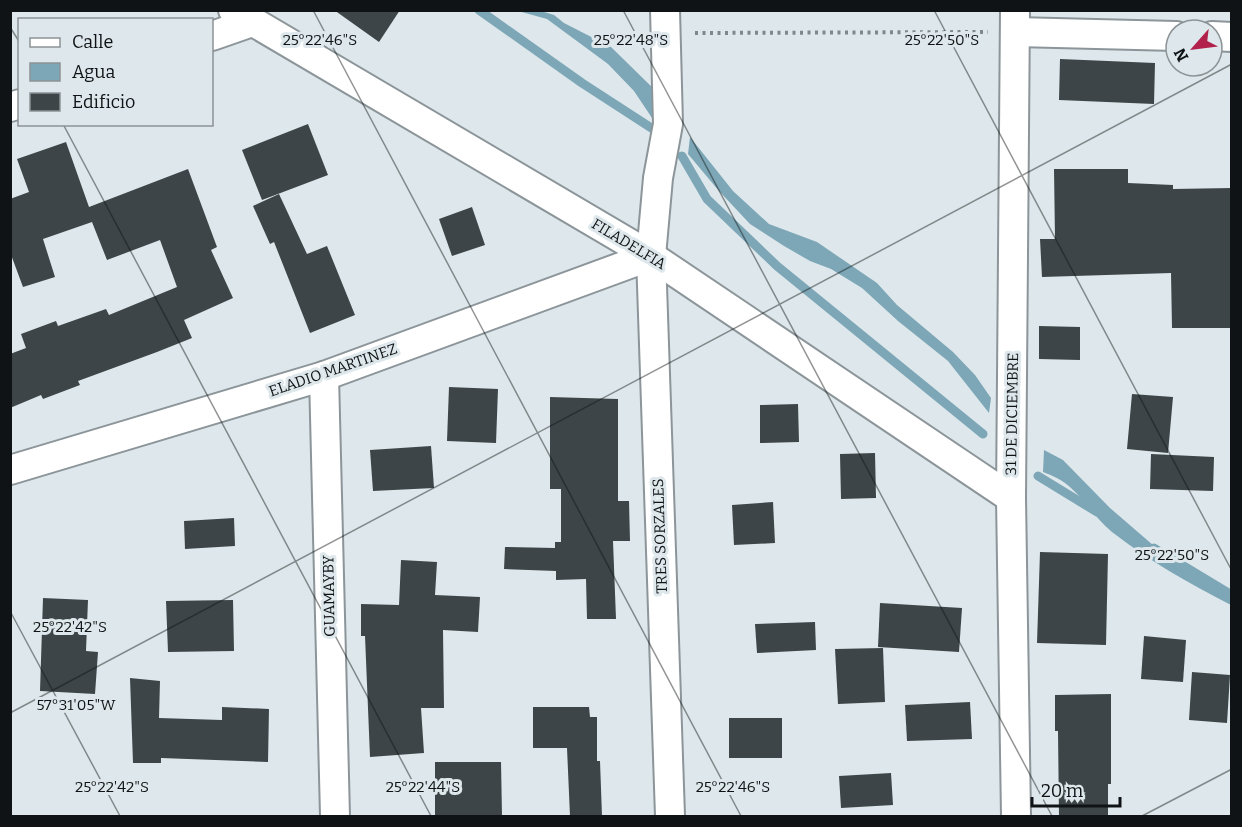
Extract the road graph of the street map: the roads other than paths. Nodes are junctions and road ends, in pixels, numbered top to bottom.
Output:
1 (243, 16) edge
2 (1015, 21) edge
3 (665, 22) edge
4 (213, 35) edge
5 (1164, 35) edge
6 (651, 256) junction
7 (324, 376) junction
8 (10, 470) edge
9 (1011, 498) junction
10 (335, 816) edge
11 (670, 816) edge
12 (1016, 816) edge

1 - 4 street
1 - 6 street, FILADELFIA
2 - 5 street
2 - 9 street, 31 DE DICIEMBRE
3 - 6 street, TRES SORZALES
6 - 7 street, ELADIO MARTINEZ
6 - 9 street, FILADELFIA
6 - 11 street, TRES SORZALES
7 - 8 street, ELADIO MARTINEZ
7 - 10 street, GUAMAYBY
9 - 12 street, 31 DE DICIEMBRE

